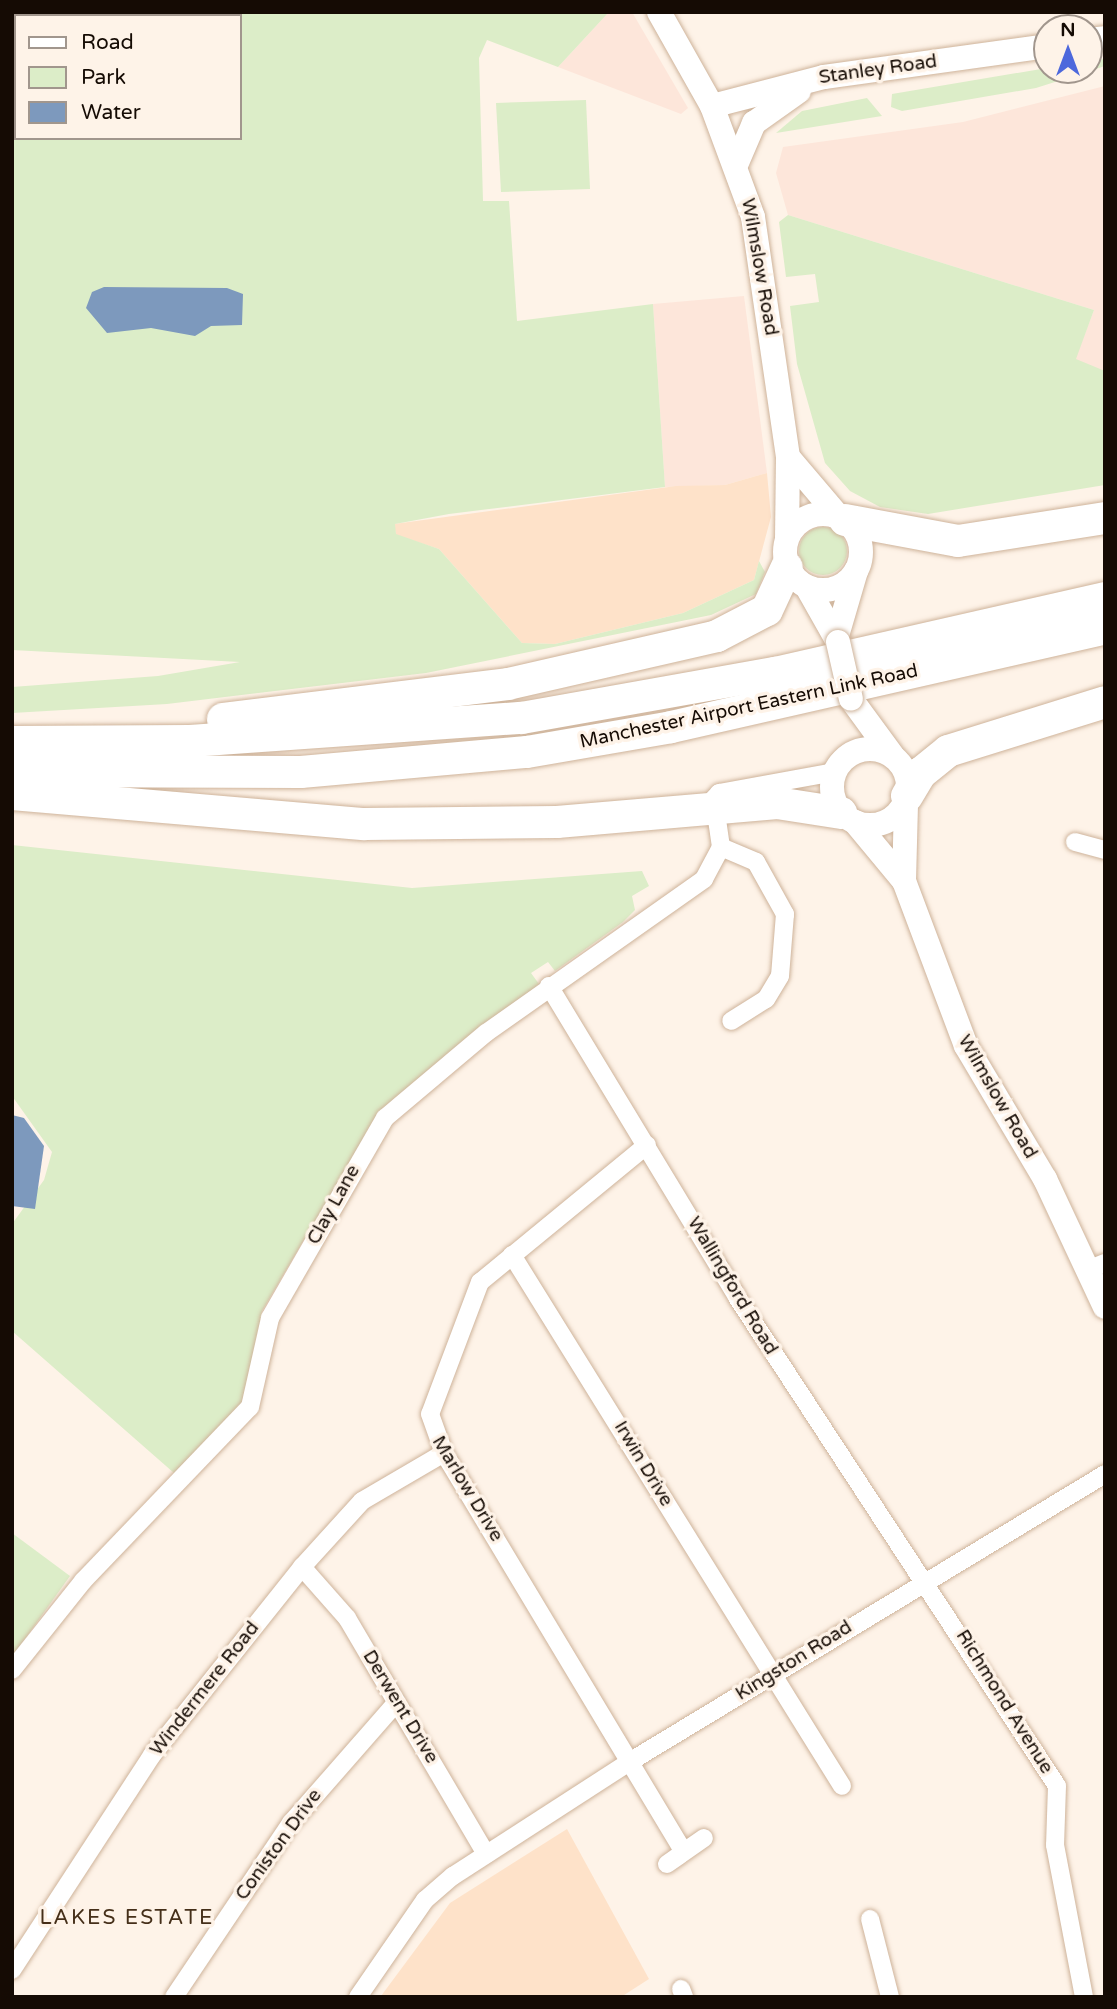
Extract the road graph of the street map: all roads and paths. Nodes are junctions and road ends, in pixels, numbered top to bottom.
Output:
1 (659, 12) edge
2 (1033, 48) edge
3 (824, 77) junction
4 (712, 106) junction
5 (736, 165) junction
6 (789, 457) junction
7 (842, 518) junction
8 (1105, 518) edge
9 (794, 563) junction
10 (856, 570) junction
11 (1105, 598) edge
12 (1105, 628) edge
13 (838, 639) junction
14 (851, 699) junction
15 (1105, 702) edge
16 (12, 731) edge
17 (12, 742) edge
18 (893, 756) junction
19 (836, 769) junction
20 (12, 771) edge
21 (12, 794) edge
22 (906, 799) junction
23 (715, 808) junction
24 (848, 817) junction
25 (1075, 842) dead end
26 (721, 846) junction
27 (1105, 850) edge
28 (904, 880) junction
29 (549, 986) junction
30 (731, 1021) dead end
31 (647, 1145) junction
32 (512, 1255) junction
33 (1097, 1266) edge
34 (1105, 1307) edge
35 (444, 1453) junction
36 (1105, 1474) edge
37 (302, 1567) junction
38 (923, 1581) junction
39 (12, 1670) edge
40 (772, 1674) junction
41 (397, 1703) junction
42 (631, 1760) junction
43 (842, 1786) dead end
44 (704, 1838) dead end
45 (684, 1850) junction
46 (486, 1854) junction
47 (667, 1864) dead end
48 (870, 1919) dead end
49 (12, 1970) edge
50 (174, 1997) edge
51 (358, 1997) edge
52 (890, 1997) edge
53 (1084, 1997) edge

1 - 4 main road, Wilmslow Road
2 - 3 main road, Stanley Road
3 - 4 main road, Stanley Road
3 - 5 main road
4 - 5 main road, Wilmslow Road
5 - 6 main road, Wilmslow Road
6 - 7 main road
6 - 9 main road, Wilmslow Road
7 - 8 highway
7 - 9 main road
7 - 10 main road
9 - 10 main road
9 - 13 main road
9 - 16 highway
10 - 13 main road
11 - 17 highway, Manchester Airport Eastern Link Road
12 - 20 highway, Manchester Airport Eastern Link Road
13 - 14 main road, bridge
14 - 18 main road
14 - 19 main road
15 - 22 highway
18 - 19 main road
18 - 22 main road
19 - 23 street
19 - 24 main road
21 - 23 highway
22 - 24 main road
22 - 28 main road, Wilmslow Road
23 - 24 highway
23 - 26 street
24 - 28 main road, Wilmslow Road
25 - 27 street
26 - 29 street, Clay Lane
26 - 30 street
28 - 33 main road, Wilmslow Road
29 - 31 street, Wallingford Road
29 - 39 street, Clay Lane
31 - 32 street, Marlow Drive
31 - 38 street, Wallingford Road
32 - 35 street, Marlow Drive
32 - 40 street, Irwin Drive
33 - 34 main road, Wilmslow Road
35 - 37 street, Windermere Road
35 - 42 street, Marlow Drive
36 - 38 street, Kingston Road
37 - 41 street, Derwent Drive
37 - 49 street, Windermere Road
38 - 40 street, Kingston Road
38 - 53 street, Richmond Avenue
40 - 42 street, Kingston Road
40 - 43 street, Irwin Drive
41 - 46 street, Derwent Drive
41 - 50 street, Coniston Drive
42 - 45 street, Marlow Drive
42 - 46 street, Kingston Road
44 - 45 street
45 - 47 street
46 - 51 street, Kingston Road
48 - 52 street

